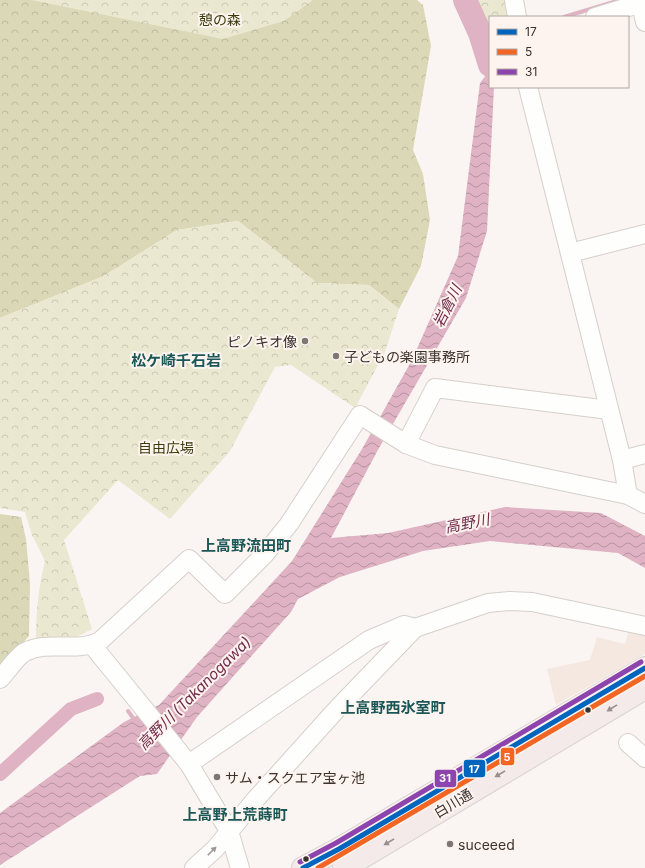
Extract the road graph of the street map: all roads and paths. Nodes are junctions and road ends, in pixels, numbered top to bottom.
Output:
1 (514, 0) edge
2 (642, 2) edge
3 (517, 16) edge
4 (598, 16) edge
5 (645, 22) edge
6 (528, 88) edge
7 (645, 234) edge
8 (570, 253) junction
9 (609, 410) junction
10 (406, 444) junction
11 (645, 454) edge
12 (622, 460) junction
13 (628, 495) junction
14 (645, 504) edge
15 (645, 626) edge
16 (415, 628) junction
17 (92, 645) junction
18 (645, 668) edge
19 (0, 679) edge
20 (645, 688) edge
21 (628, 743) dead end
22 (645, 758) edge
23 (186, 761) junction
24 (229, 831) junction
25 (194, 868) edge
26 (240, 868) edge
27 (303, 868) edge
28 (344, 868) edge

1 - 3 street
2 - 4 street
2 - 5 street
6 - 8 street
7 - 8 street
8 - 9 street
9 - 10 street
9 - 12 street
10 - 13 street
10 - 17 street
11 - 12 street
12 - 13 street
13 - 14 street
15 - 16 street
16 - 23 street
16 - 24 street
17 - 19 street
17 - 23 street
18 - 27 highway, 白川通
20 -> 28 highway, 白川通
21 - 22 street
23 - 24 street
25 -> 24 street
24 - 26 street

